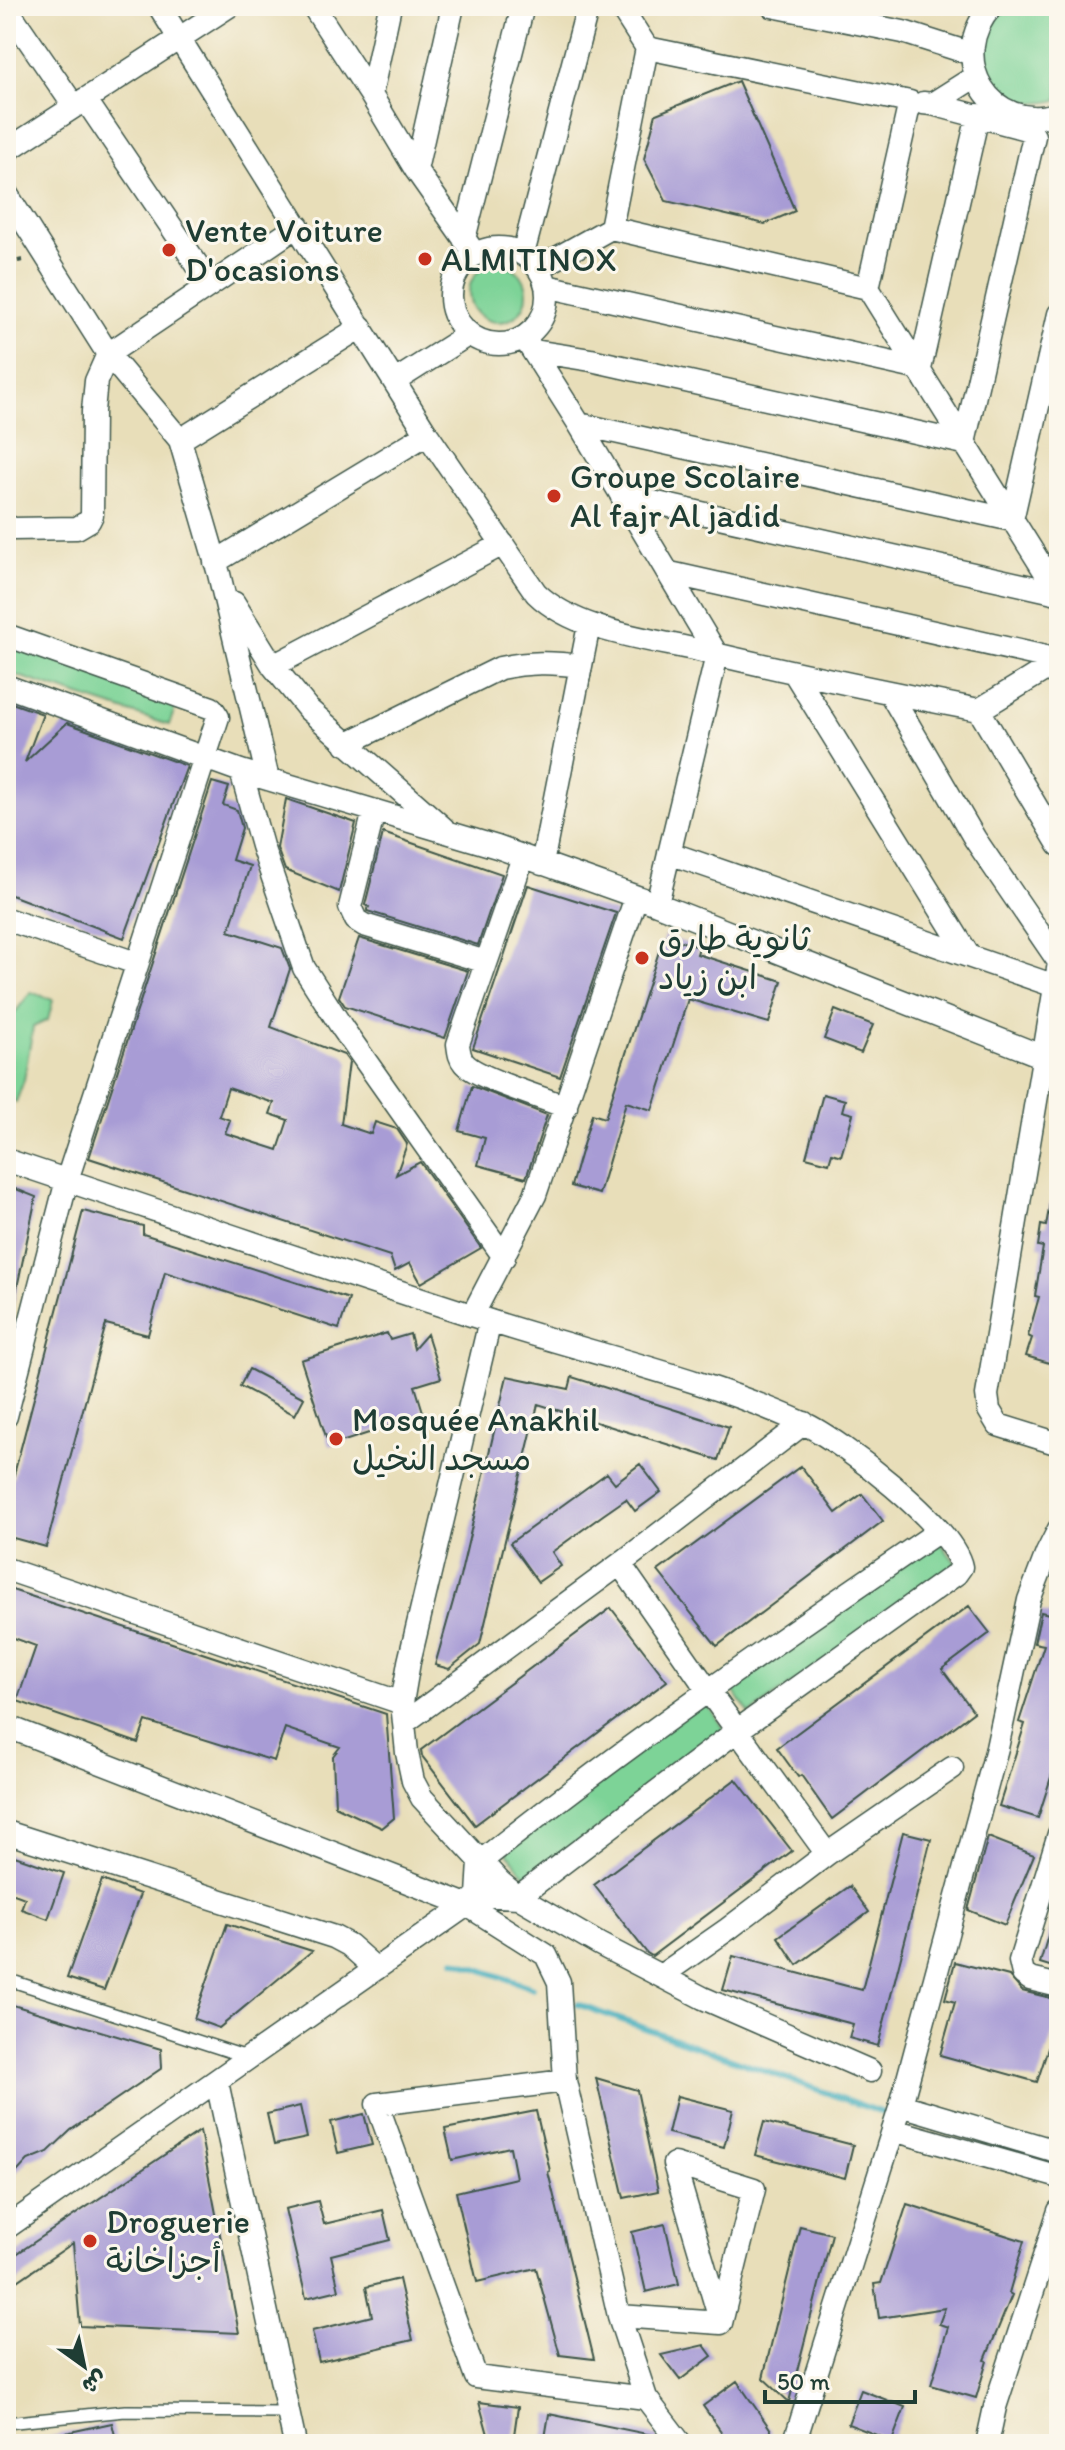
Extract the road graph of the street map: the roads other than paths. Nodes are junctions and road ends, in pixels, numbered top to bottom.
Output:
1 (159, 6) edge
2 (229, 6) edge
3 (390, 6) edge
4 (453, 6) edge
5 (523, 6) edge
6 (588, 6) edge
7 (620, 6) edge
8 (772, 6) edge
9 (6, 7) edge
10 (984, 8) edge
11 (320, 11) edge
12 (179, 38) junction
13 (647, 48) junction
14 (974, 65) junction
15 (371, 95) junction
16 (80, 103) junction
17 (921, 103) junction
18 (1059, 113) edge
19 (978, 115) junction
20 (6, 151) edge
21 (416, 170) junction
22 (6, 193) edge
23 (298, 226) junction
24 (611, 228) junction
25 (470, 246) junction
26 (536, 269) junction
27 (210, 284) junction
28 (868, 288) junction
29 (1059, 314) edge
30 (361, 327) junction
31 (469, 334) junction
32 (529, 344) junction
33 (108, 354) junction
34 (920, 369) junction
35 (395, 381) junction
36 (579, 424) junction
37 (427, 434) junction
38 (180, 440) junction
39 (964, 443) junction
40 (621, 495) junction
41 (1012, 520) junction
42 (6, 525) edge
43 (503, 544) junction
44 (217, 568) junction
45 (670, 573) junction
46 (1059, 594) edge
47 (589, 625) junction
48 (6, 635) edge
49 (717, 655) junction
50 (1059, 660) edge
51 (273, 666) junction
52 (581, 666) junction
53 (795, 674) junction
54 (6, 686) edge
55 (890, 693) junction
56 (979, 710) junction
57 (346, 744) junction
58 (203, 757) junction
59 (241, 771) junction
60 (268, 779) junction
61 (374, 811) junction
62 (450, 834) junction
63 (1059, 845) edge
64 (669, 853) junction
65 (532, 860) junction
66 (646, 900) junction
67 (6, 919) edge
68 (969, 956) junction
69 (486, 962) junction
70 (1059, 962) edge
71 (136, 963) junction
72 (1055, 986) junction
73 (1055, 1012) edge
74 (1051, 1059) edge
75 (566, 1107) junction
76 (6, 1160) edge
77 (67, 1180) junction
78 (504, 1257) junction
79 (482, 1318) junction
80 (6, 1416) edge
81 (804, 1423) junction
82 (1059, 1444) edge
83 (1059, 1529) edge
84 (939, 1531) junction
85 (620, 1564) junction
86 (6, 1569) edge
87 (707, 1689) junction
88 (403, 1713) junction
89 (6, 1726) edge
90 (738, 1730) junction
91 (952, 1768) dead end
92 (6, 1832) edge
93 (1059, 1834) edge
94 (827, 1854) junction
95 (480, 1862) junction
96 (518, 1897) junction
97 (473, 1900) junction
98 (376, 1969) junction
99 (662, 1975) junction
100 (6, 1979) edge
101 (1059, 1986) edge
102 (251, 2058) junction
103 (870, 2071) dead end
104 (565, 2081) junction
105 (217, 2082) junction
106 (901, 2105) junction
107 (893, 2130) junction
108 (1059, 2152) edge
109 (1059, 2177) edge
110 (1059, 2211) edge
111 (6, 2228) edge
112 (619, 2316) junction
113 (721, 2323) junction
114 (646, 2398) junction
115 (286, 2412) junction
116 (6, 2423) edge
117 (295, 2444) edge
118 (681, 2444) edge
119 (794, 2444) edge
120 (987, 2444) edge

1 - 12 street
2 - 12 street
3 - 15 street
4 - 21 street
5 - 25 street
6 - 26 street
7 - 13 street
8 - 14 street
9 - 16 street
10 - 14 street
11 - 15 street
12 - 16 street
12 - 23 street
13 - 17 street
13 - 24 street
14 - 17 street
14 - 18 street
15 - 21 street
16 - 20 street
16 - 27 street
17 - 19 street
17 - 28 street
19 - 34 street
19 - 39 street
21 - 25 street
22 - 33 street
23 - 27 street
23 - 30 street
24 - 26 street
24 - 28 street
25 - 26 street
25 - 31 street
26 - 32 street
26 - 34 street
27 - 33 street
28 - 34 street
29 - 41 street
30 - 35 street
30 - 38 street
31 - 32 street
31 - 35 street
32 - 36 street
32 - 39 street
33 - 38 street
33 - 42 street
34 - 39 street
35 - 37 street
36 - 40 street
36 - 41 street
37 - 43 street
37 - 44 street
38 - 44 street
39 - 41 street
40 - 45 street
40 - 46 street
41 - 46 street
43 - 47 street
43 - 51 street
44 - 51 street
44 - 60 street
45 - 49 street
45 - 50 street
47 - 49 street
47 - 52 street
48 - 58 street
49 - 53 street
49 - 64 street
50 - 56 street
51 - 57 street
52 - 57 street
52 - 65 street
53 - 55 street
53 - 68 street
54 - 58 street
55 - 56 street
55 - 70 street
56 - 63 street
57 - 62 street
58 - 59 street
58 - 71 street
59 - 60 street
59 - 78 street
60 - 61 street
61 - 62 street
61 - 69 street
62 - 65 street
64 - 66 street
64 - 68 street
65 - 66 street
65 - 69 street
66 - 74 street
66 - 75 street
67 - 71 street
68 - 72 street
69 - 75 street
70 - 72 street
71 - 77 street
72 - 73 street
73 - 74 street
74 - 82 street
75 - 78 street
76 - 77 street
77 - 79 street
77 - 80 street
78 - 79 street
79 - 81 street
79 - 88 street
81 - 84 street
81 - 85 street
83 - 106 street
84 - 87 street
84 - 90 street
85 - 87 street
85 - 88 street
86 - 88 street
87 - 90 street
87 - 95 street
88 - 95 street
89 - 97 street
90 - 94 street
90 - 96 street
91 - 94 street
92 - 98 street
93 - 101 street
94 - 99 street
95 - 96 street
95 - 97 street
96 - 97 street
96 - 99 street
97 - 98 street
97 - 104 street
98 - 102 street
99 - 103 street
100 - 102 lane
102 - 105 street
104 - 112 street
104 - 114 street
105 - 111 street
105 - 115 street
106 - 107 street
106 - 108 street
107 - 109 street
107 - 119 street
110 - 120 street
112 - 113 street
112 - 114 street
113 - 113 street
114 - 118 street
115 - 116 lane
115 - 117 street

